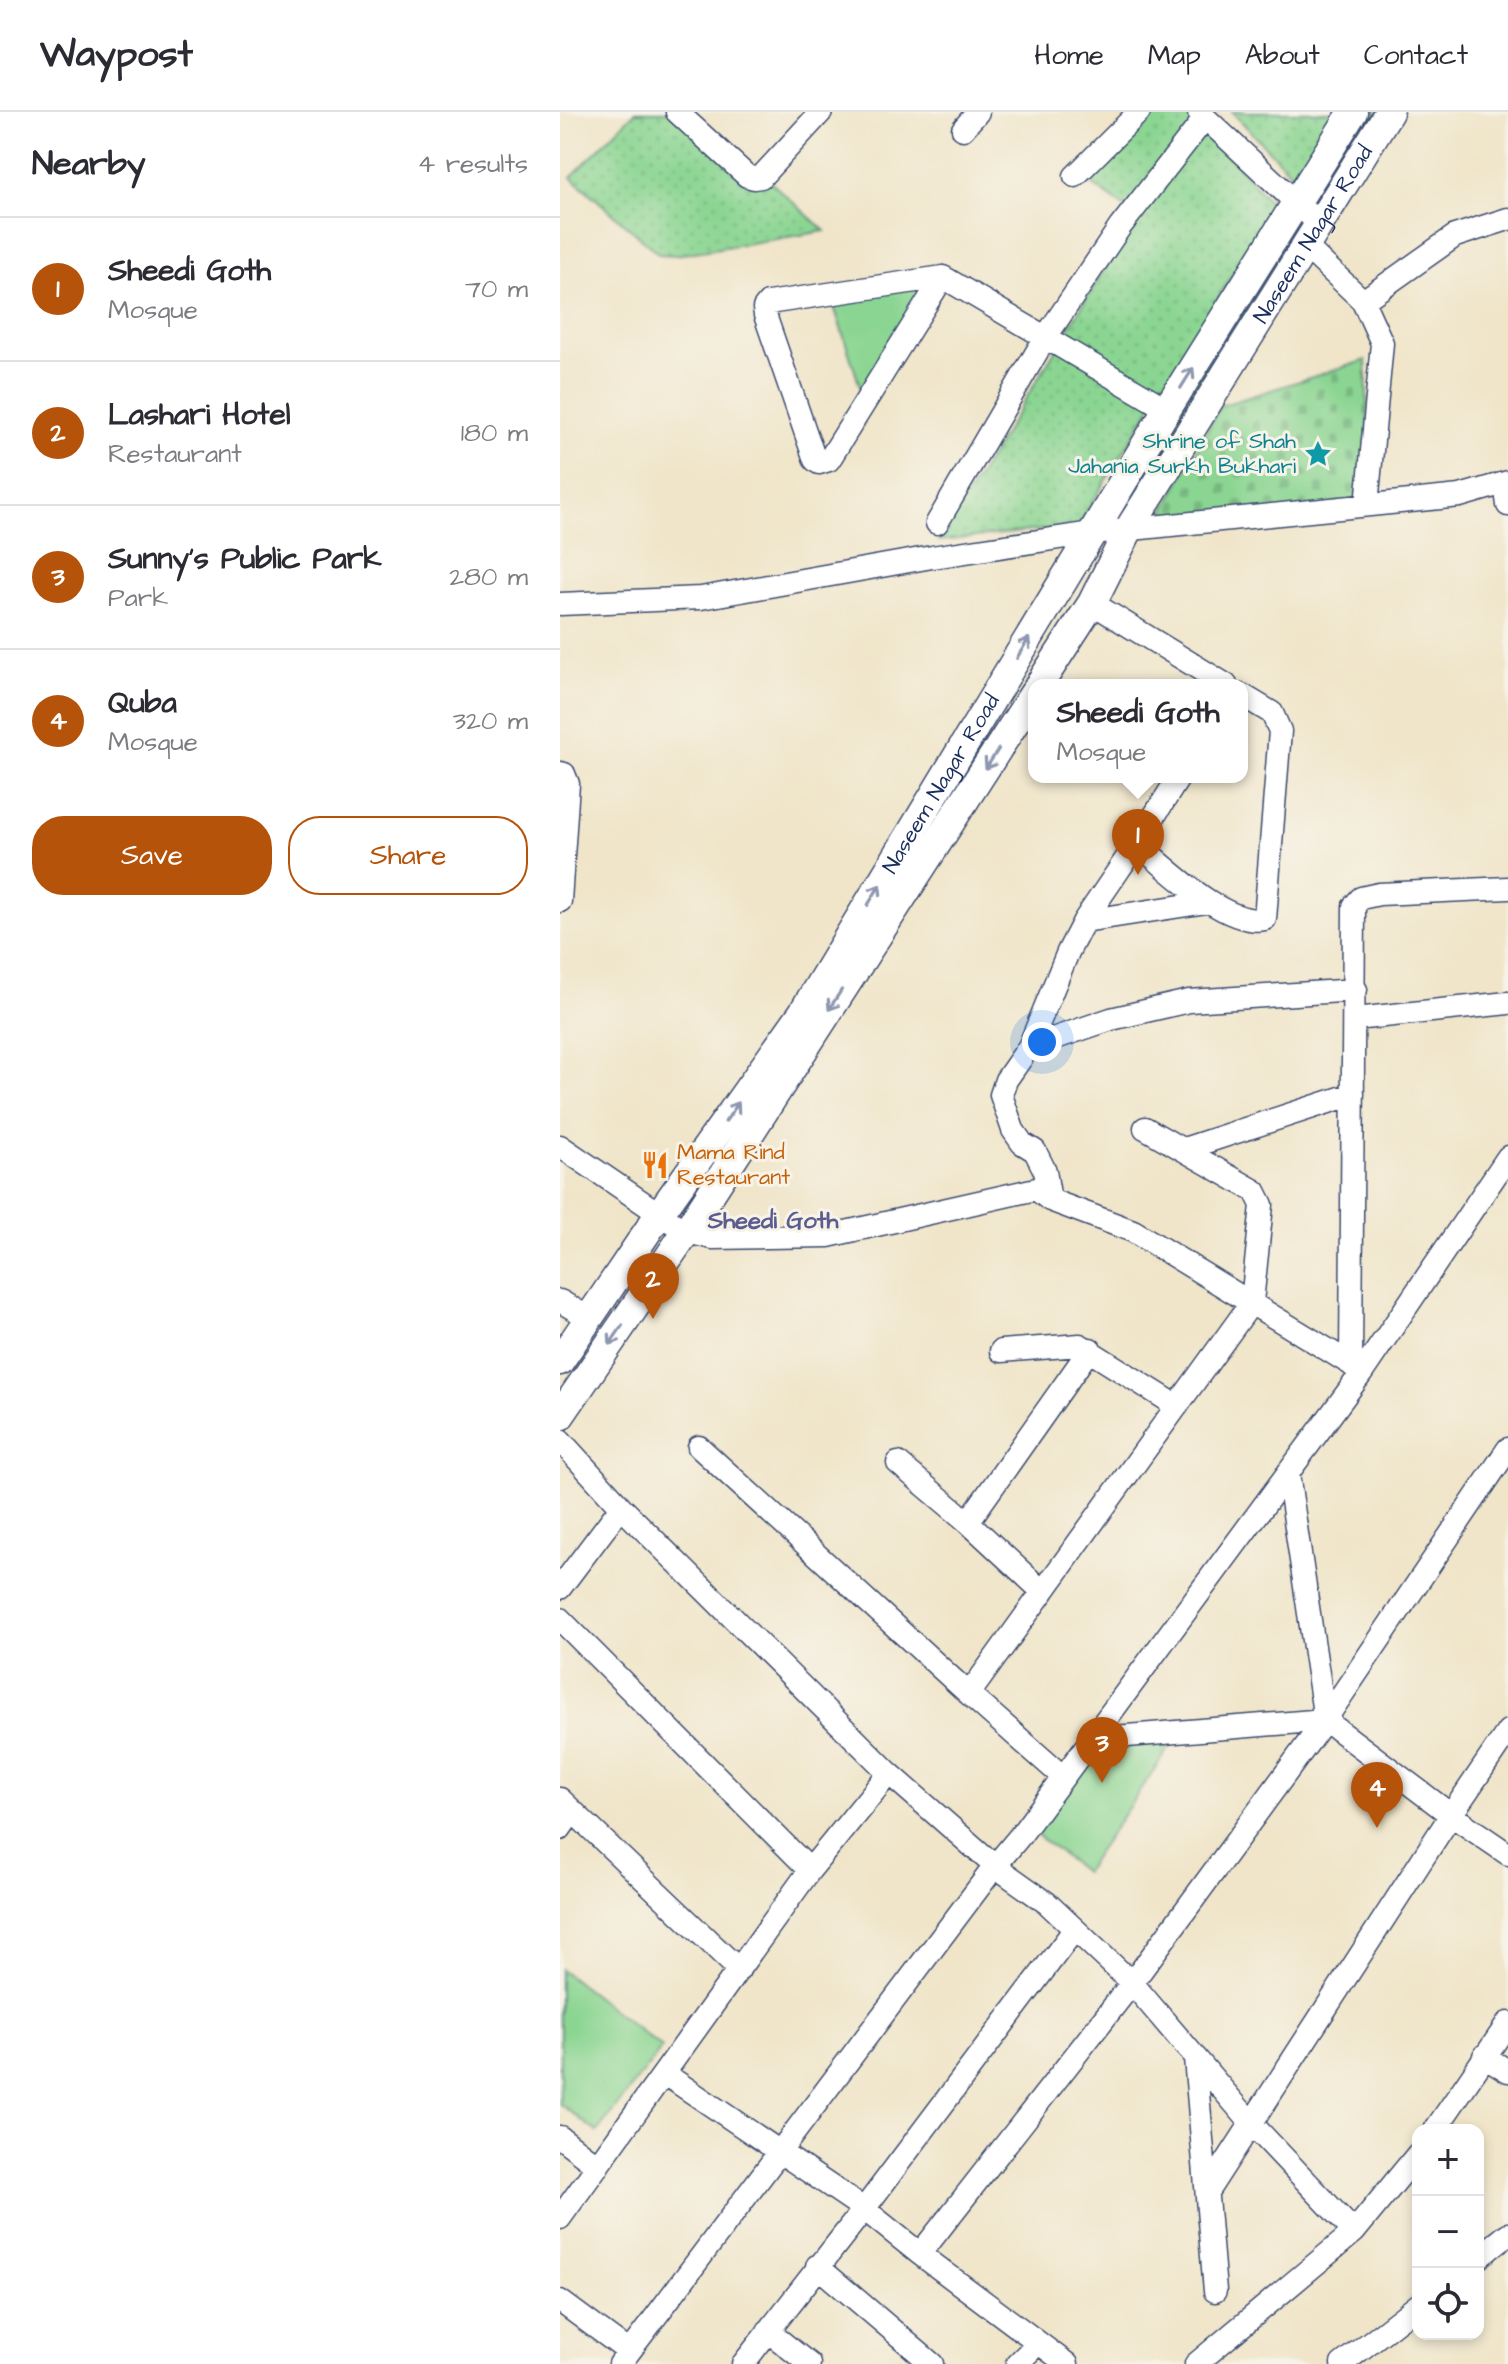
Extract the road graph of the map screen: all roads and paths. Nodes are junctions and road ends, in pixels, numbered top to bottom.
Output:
1 (677, 112) edge
2 (821, 112) edge
3 (1139, 112) edge
4 (1353, 112) edge
5 (1389, 112) edge
6 (1202, 115) edge
7 (1075, 176) dead end
8 (1295, 203) junction
9 (1508, 219) edge
10 (1312, 235) junction
11 (943, 277) junction
12 (1363, 301) junction
13 (1045, 338) junction
14 (1167, 409) junction
15 (1507, 490) edge
16 (1367, 505) junction
17 (937, 523) dead end
18 (1129, 529) junction
19 (1092, 533) junction
20 (1092, 603) junction
21 (560, 604) edge
22 (1043, 679) edge
23 (1216, 679) edge
24 (1248, 699) edge
25 (1028, 702) edge
26 (560, 773) edge
27 (1175, 783) edge
28 (1137, 843) junction
29 (1508, 888) edge
30 (560, 901) edge
31 (1207, 902) junction
32 (1084, 921) junction
33 (1356, 990) junction
34 (1508, 1003) edge
35 (1355, 1019) junction
36 (1029, 1047) junction
37 (1353, 1094) junction
38 (1145, 1128) dead end
39 (560, 1146) edge
40 (1184, 1149) junction
41 (1508, 1157) edge
42 (1050, 1200) junction
43 (660, 1213) junction
44 (686, 1232) junction
45 (560, 1301) edge
46 (1252, 1302) junction
47 (589, 1318) junction
48 (1090, 1349) junction
49 (1001, 1351) dead end
50 (560, 1361) edge
51 (1356, 1369) junction
52 (1177, 1406) junction
53 (560, 1416) edge
54 (560, 1440) edge
55 (699, 1447) dead end
56 (1508, 1449) edge
57 (898, 1463) dead end
58 (1288, 1474) junction
59 (621, 1507) junction
60 (968, 1522) junction
61 (560, 1588) edge
62 (1043, 1592) junction
63 (560, 1619) edge
64 (969, 1694) junction
65 (1325, 1720) junction
66 (1508, 1731) edge
67 (1090, 1739) junction
68 (889, 1773) junction
69 (1063, 1777) junction
70 (564, 1814) edge
71 (1451, 1815) junction
72 (1508, 1854) edge
73 (995, 1866) junction
74 (810, 1870) junction
75 (1074, 1930) junction
76 (739, 1970) junction
77 (1132, 1983) junction
78 (1508, 2023) edge
79 (1484, 2056) junction
80 (1195, 2058) junction
81 (1508, 2071) edge
82 (665, 2074) junction
83 (1252, 2124) junction
84 (1439, 2124) edge
85 (560, 2137) edge
86 (782, 2151) junction
87 (1412, 2161) edge
88 (598, 2166) junction
89 (1207, 2192) junction
90 (864, 2209) junction
91 (560, 2218) edge
92 (1354, 2232) junction
93 (1508, 2234) edge
94 (1484, 2253) edge
95 (920, 2254) junction
96 (817, 2266) junction
97 (1215, 2291) dead end
98 (560, 2301) edge
99 (1412, 2310) edge
100 (768, 2331) junction
101 (1038, 2343) junction
102 (624, 2358) edge
103 (743, 2364) edge
104 (809, 2364) edge
105 (932, 2364) edge
106 (1017, 2364) edge
107 (1067, 2364) edge
108 (1196, 2364) edge
109 (1342, 2364) edge

1 - 2 street
3 - 7 street
4 - 8 main road, Naseem Nagar Road
5 - 10 main road, Naseem Nagar Road
6 - 8 street
6 - 13 street
8 - 10 street
14 -> 8 main road, Naseem Nagar Road
9 - 12 street
10 - 12 street
10 - 18 main road, Naseem Nagar Road
11 - 11 street
11 - 13 street
12 - 16 street
13 - 14 street
13 - 17 street
14 - 19 main road, Naseem Nagar Road
15 - 16 street
16 - 18 street
18 - 19 street
18 - 20 main road, Naseem Nagar Road
19 - 21 street
43 -> 19 main road, Naseem Nagar Road
20 - 22 main road, Naseem Nagar Road
20 - 23 street
24 - 31 street
25 -> 44 main road, Naseem Nagar Road
26 - 30 street
27 - 28 street
28 - 31 street
28 - 32 street
29 - 33 street
31 - 32 street
32 - 36 street
33 - 35 street
33 - 36 street
34 - 35 street
35 - 37 street
36 - 42 street
37 - 40 street
37 - 51 street
38 - 40 street
39 - 43 street
40 - 46 street
41 - 51 street
42 - 44 street
42 - 46 street
43 - 44 street
43 - 47 main road, Naseem Nagar Road
44 -> 53 main road, Naseem Nagar Road
45 - 47 street
46 - 51 street
46 - 52 street
47 - 50 main road, Naseem Nagar Road
48 - 49 street
48 - 52 street
48 - 60 street
51 - 58 street
52 - 62 street
54 - 59 street
55 - 64 street
56 - 65 street
57 - 60 street
58 - 65 street
58 - 67 street
59 - 61 street
59 - 68 street
60 - 62 street
62 - 64 street
63 - 74 street
64 - 69 street
65 - 67 street
65 - 71 street
65 - 77 street
66 - 71 street
67 - 69 street
68 - 73 street
68 - 74 street
69 - 73 street
70 - 76 street
71 - 72 street
71 - 83 street
73 - 75 street
73 - 86 street
74 - 76 street
75 - 77 street
75 - 90 street
76 - 82 street
77 - 80 street
77 - 95 street
78 - 79 street
79 - 81 street
79 - 84 street
80 - 83 street
80 - 89 street
82 - 86 street
82 - 88 street
83 - 89 street
83 - 92 street
85 - 88 street
86 - 90 street
86 - 102 street
87 - 92 street
88 - 91 street
89 - 97 street
90 - 95 street
90 - 96 street
92 - 108 street
93 - 94 street
95 - 101 street
96 - 100 street
96 - 105 street
98 - 102 street
99 - 109 street
100 - 103 street
100 - 104 street
101 - 106 street
101 - 107 street

